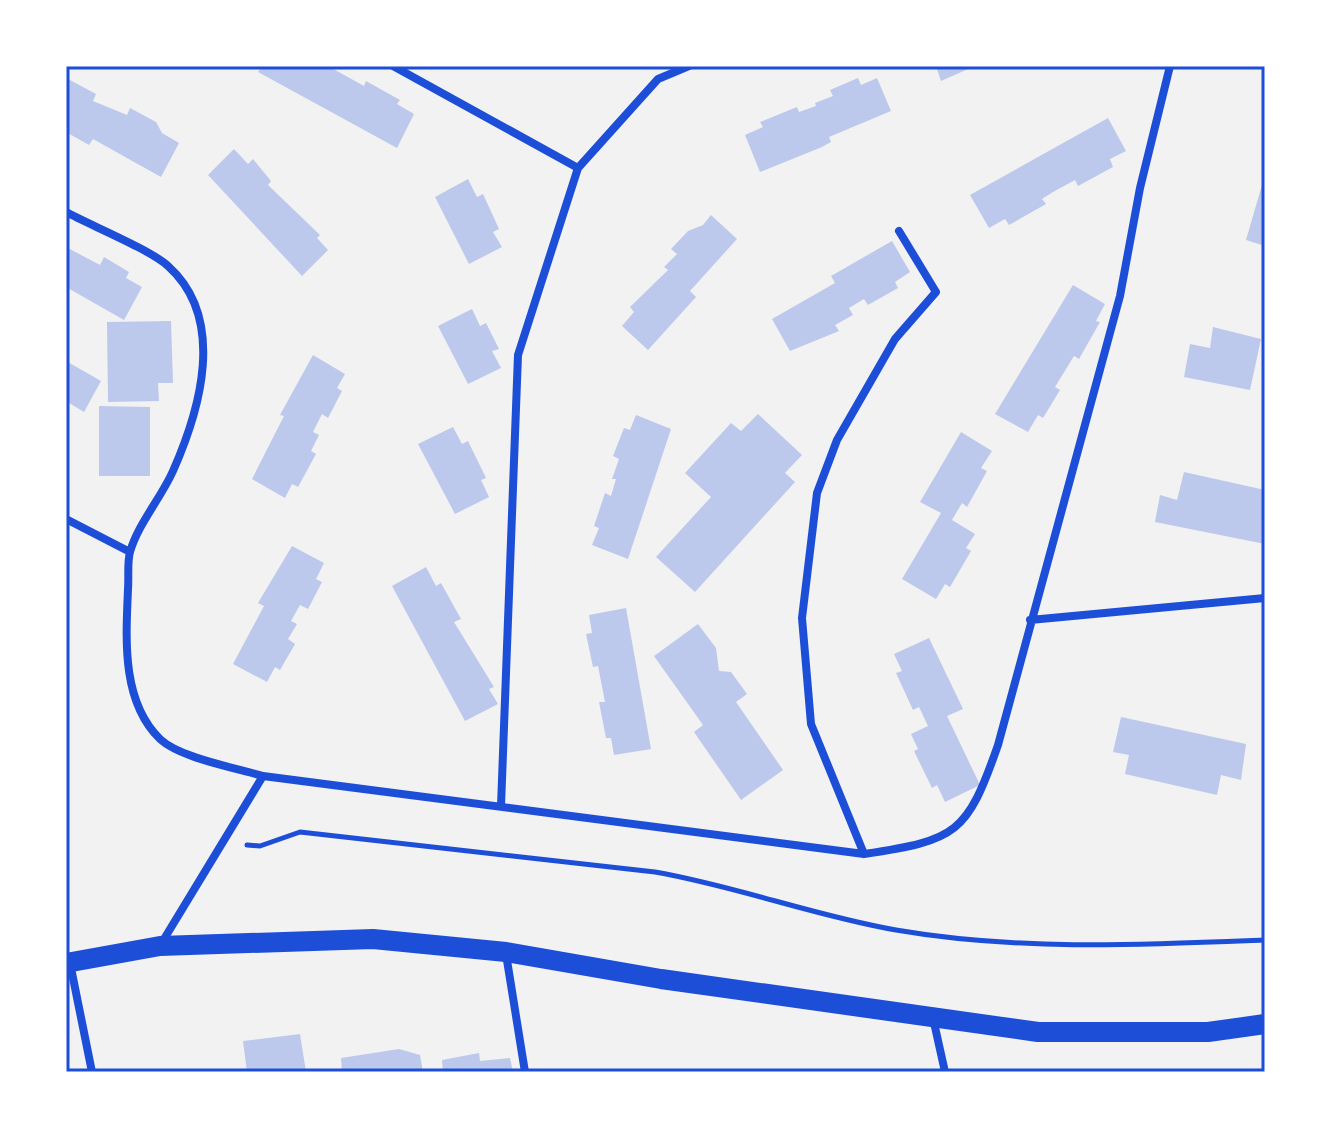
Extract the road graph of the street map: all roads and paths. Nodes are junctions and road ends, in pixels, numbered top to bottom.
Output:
1 (393, 66) edge
2 (689, 66) edge
3 (1170, 66) edge
4 (578, 168) junction
5 (66, 212) edge
6 (899, 231) dead end
7 (66, 519) edge
8 (130, 552) junction
9 (1265, 598) edge
10 (1030, 620) junction
11 (263, 776) junction
12 (501, 806) junction
13 (225, 842) junction
14 (864, 854) junction
15 (1265, 940) edge
16 (160, 946) junction
17 (506, 952) junction
18 (68, 962) edge
19 (933, 1017) junction
20 (1265, 1024) edge
21 (92, 1072) edge
22 (525, 1072) edge
23 (945, 1072) edge

1 - 4 street
2 - 4 street
3 - 10 street
4 - 12 street
5 - 8 street
6 - 14 street
7 - 8 street
8 - 11 street
9 - 10 street
10 - 14 street
11 - 12 street
11 - 13 street
12 - 14 street
13 - 15 path
13 - 16 street
16 - 17 main road
16 - 18 main road
17 - 19 main road
17 - 22 street
18 - 21 street
19 - 20 main road
19 - 23 street

